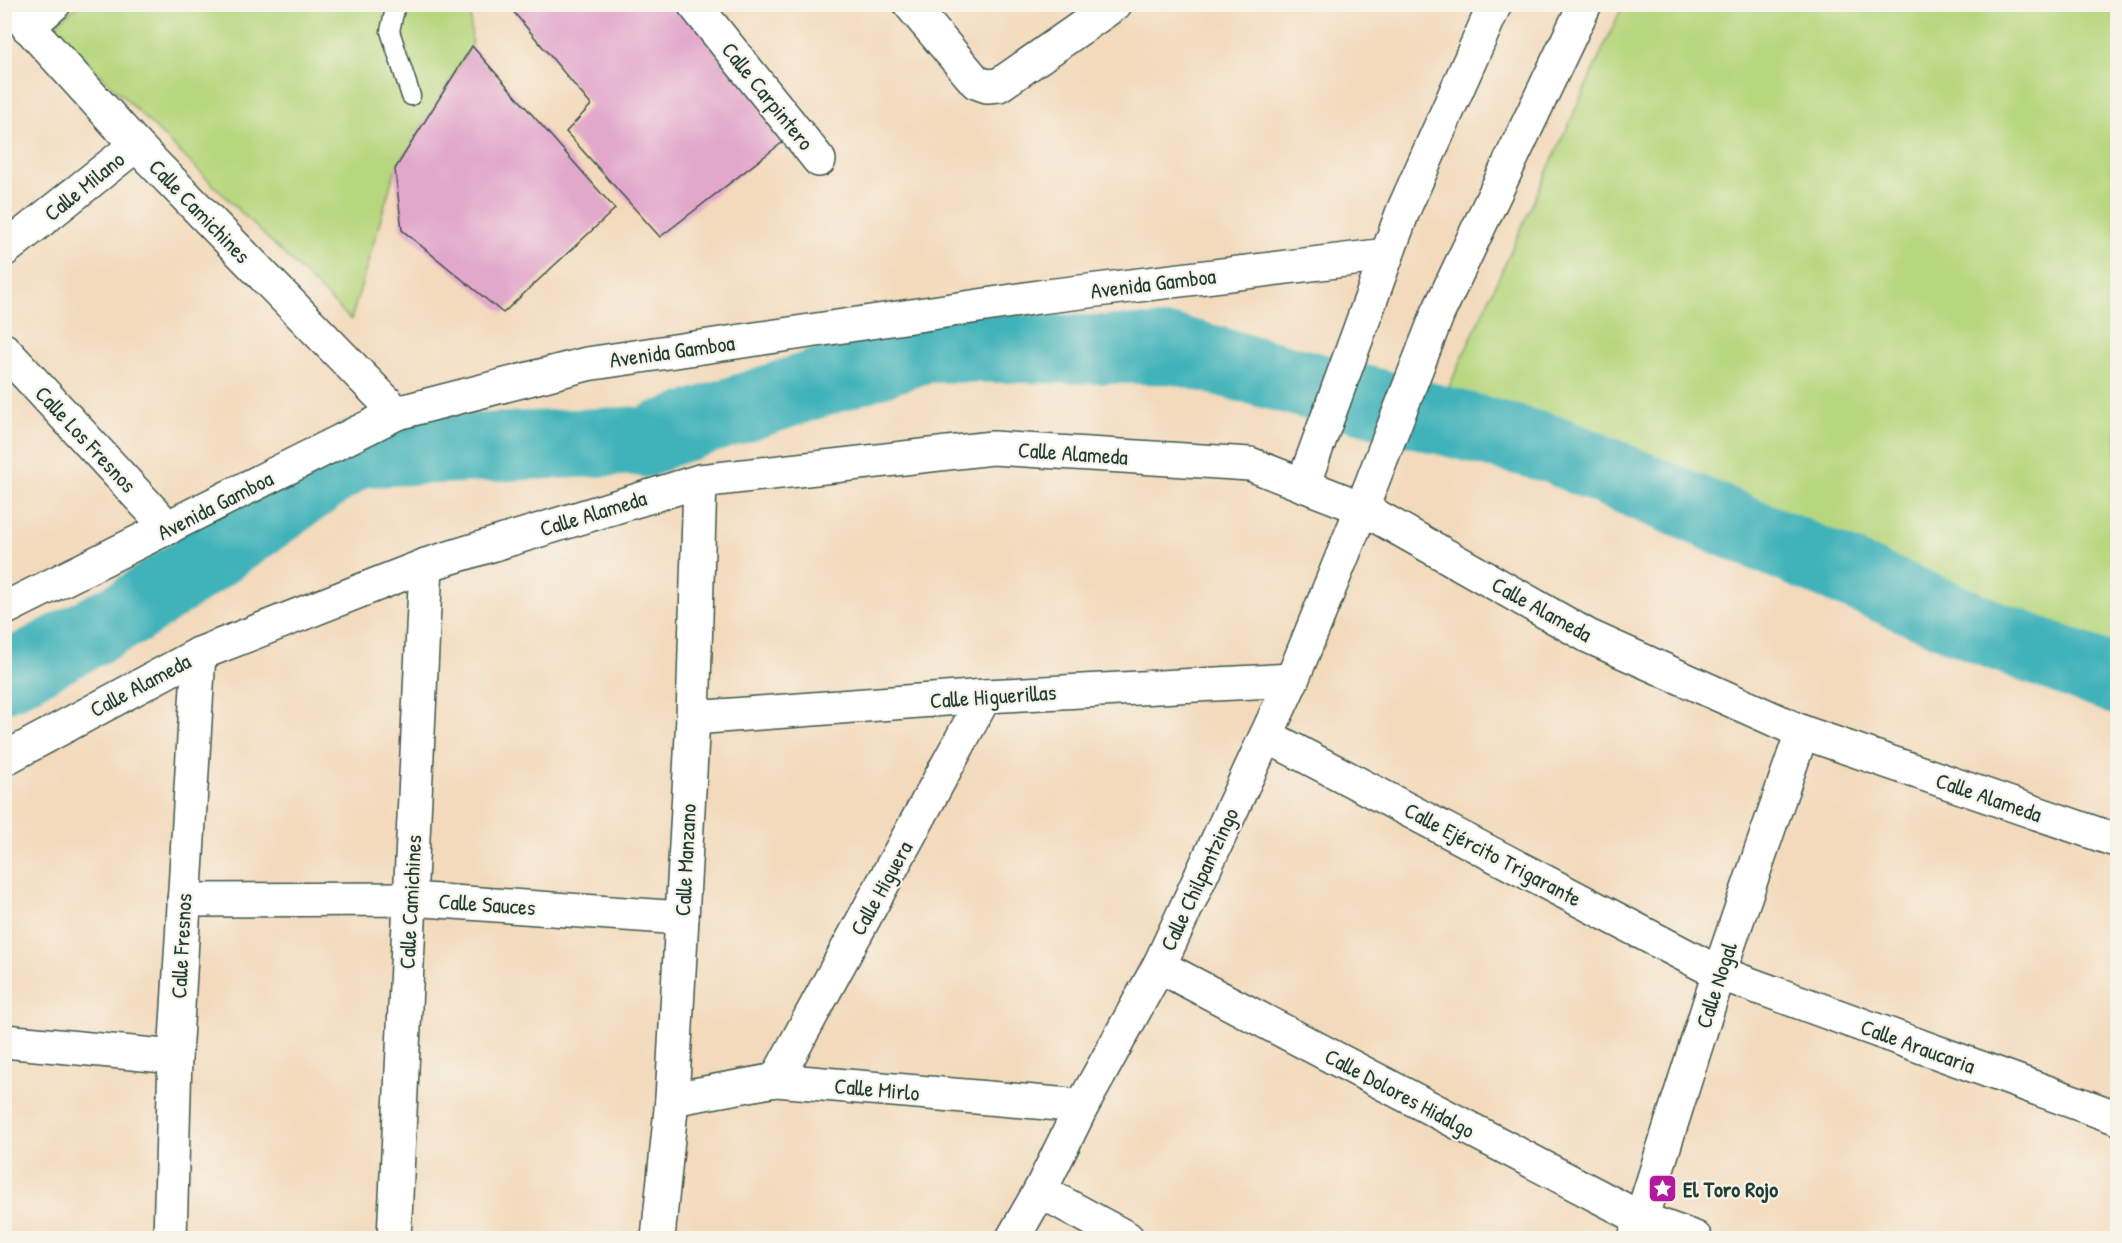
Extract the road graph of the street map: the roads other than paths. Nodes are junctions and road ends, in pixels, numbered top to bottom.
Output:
1 (54, 4) edge
2 (396, 4) edge
3 (694, 4) edge
4 (910, 4) edge
5 (1115, 4) edge
6 (1495, 4) edge
7 (1585, 4) edge
8 (18, 16) edge
9 (411, 96) dead end
10 (136, 145) junction
11 (819, 160) dead end
12 (4, 250) edge
13 (1387, 255) junction
14 (4, 350) edge
15 (397, 413) junction
16 (700, 481) junction
17 (1303, 485) junction
18 (1362, 508) junction
19 (168, 528) junction
20 (426, 565) junction
21 (4, 609) edge
22 (199, 654) junction
23 (1292, 680) junction
24 (985, 696) junction
25 (693, 718) junction
26 (1802, 732) junction
27 (1267, 736) junction
28 (4, 759) edge
29 (2118, 841) edge
30 (410, 899) junction
31 (184, 900) junction
32 (682, 918) junction
33 (1158, 966) junction
34 (1719, 973) junction
35 (4, 1041) edge
36 (175, 1057) junction
37 (776, 1080) junction
38 (672, 1100) junction
39 (1082, 1106) junction
40 (2118, 1118) edge
41 (1040, 1191) junction
42 (1638, 1229) edge
43 (170, 1239) edge
44 (394, 1239) edge
45 (658, 1239) edge
46 (1012, 1239) edge
47 (1127, 1239) edge
48 (1695, 1239) edge

1 - 8 street
2 - 9 lane
3 - 11 street, Calle Carpintero
4 - 5 street
6 - 13 street
7 - 18 street, Calle Chilpantzingo
8 - 10 street, Calle Camichines
10 - 12 street, Calle Milano
10 - 15 street, Calle Camichines
13 - 15 street, Avenida Gamboa
13 - 17 street
14 - 19 street, Calle Los Fresnos
15 - 19 street, Avenida Gamboa
16 - 17 street, Calle Alameda
16 - 20 street, Calle Alameda
16 - 25 street, Calle Manzano
17 - 18 street, Calle Alameda
18 - 23 street, Calle Chilpantzingo
18 - 26 street, Calle Alameda
19 - 21 street, Avenida Gamboa
20 - 22 street, Calle Alameda
20 - 30 street, Calle Camichines
22 - 28 street, Calle Alameda
22 - 31 street, Calle Fresnos
23 - 24 street, Calle Higuerillas
23 - 27 street, Calle Chilpantzingo
24 - 25 street, Calle Higuerillas
24 - 37 street, Calle Higuera
25 - 32 street, Calle Manzano
26 - 29 street, Calle Alameda
26 - 34 street, Calle Nogal
27 - 33 street, Calle Chilpantzingo
27 - 34 street, Calle Ejército Trigarante
30 - 31 street, Calle Sauces
30 - 32 street, Calle Sauces
30 - 44 street, Calle Camichines
31 - 36 street, Calle Fresnos
32 - 38 street, Calle Manzano
33 - 39 street, Calle Chilpantzingo
33 - 42 street, Calle Dolores Hidalgo
34 - 40 street, Calle Araucaria
34 - 42 street, Calle Nogal
35 - 36 street
36 - 43 street, Calle Fresnos
37 - 38 street, Calle Mirlo
37 - 39 street, Calle Mirlo
38 - 45 street, Calle Manzano
39 - 41 street, Calle Chilpantzingo
41 - 46 street, Calle Chilpantzingo
41 - 47 street
42 - 48 street, Calle Dolores Hidalgo

